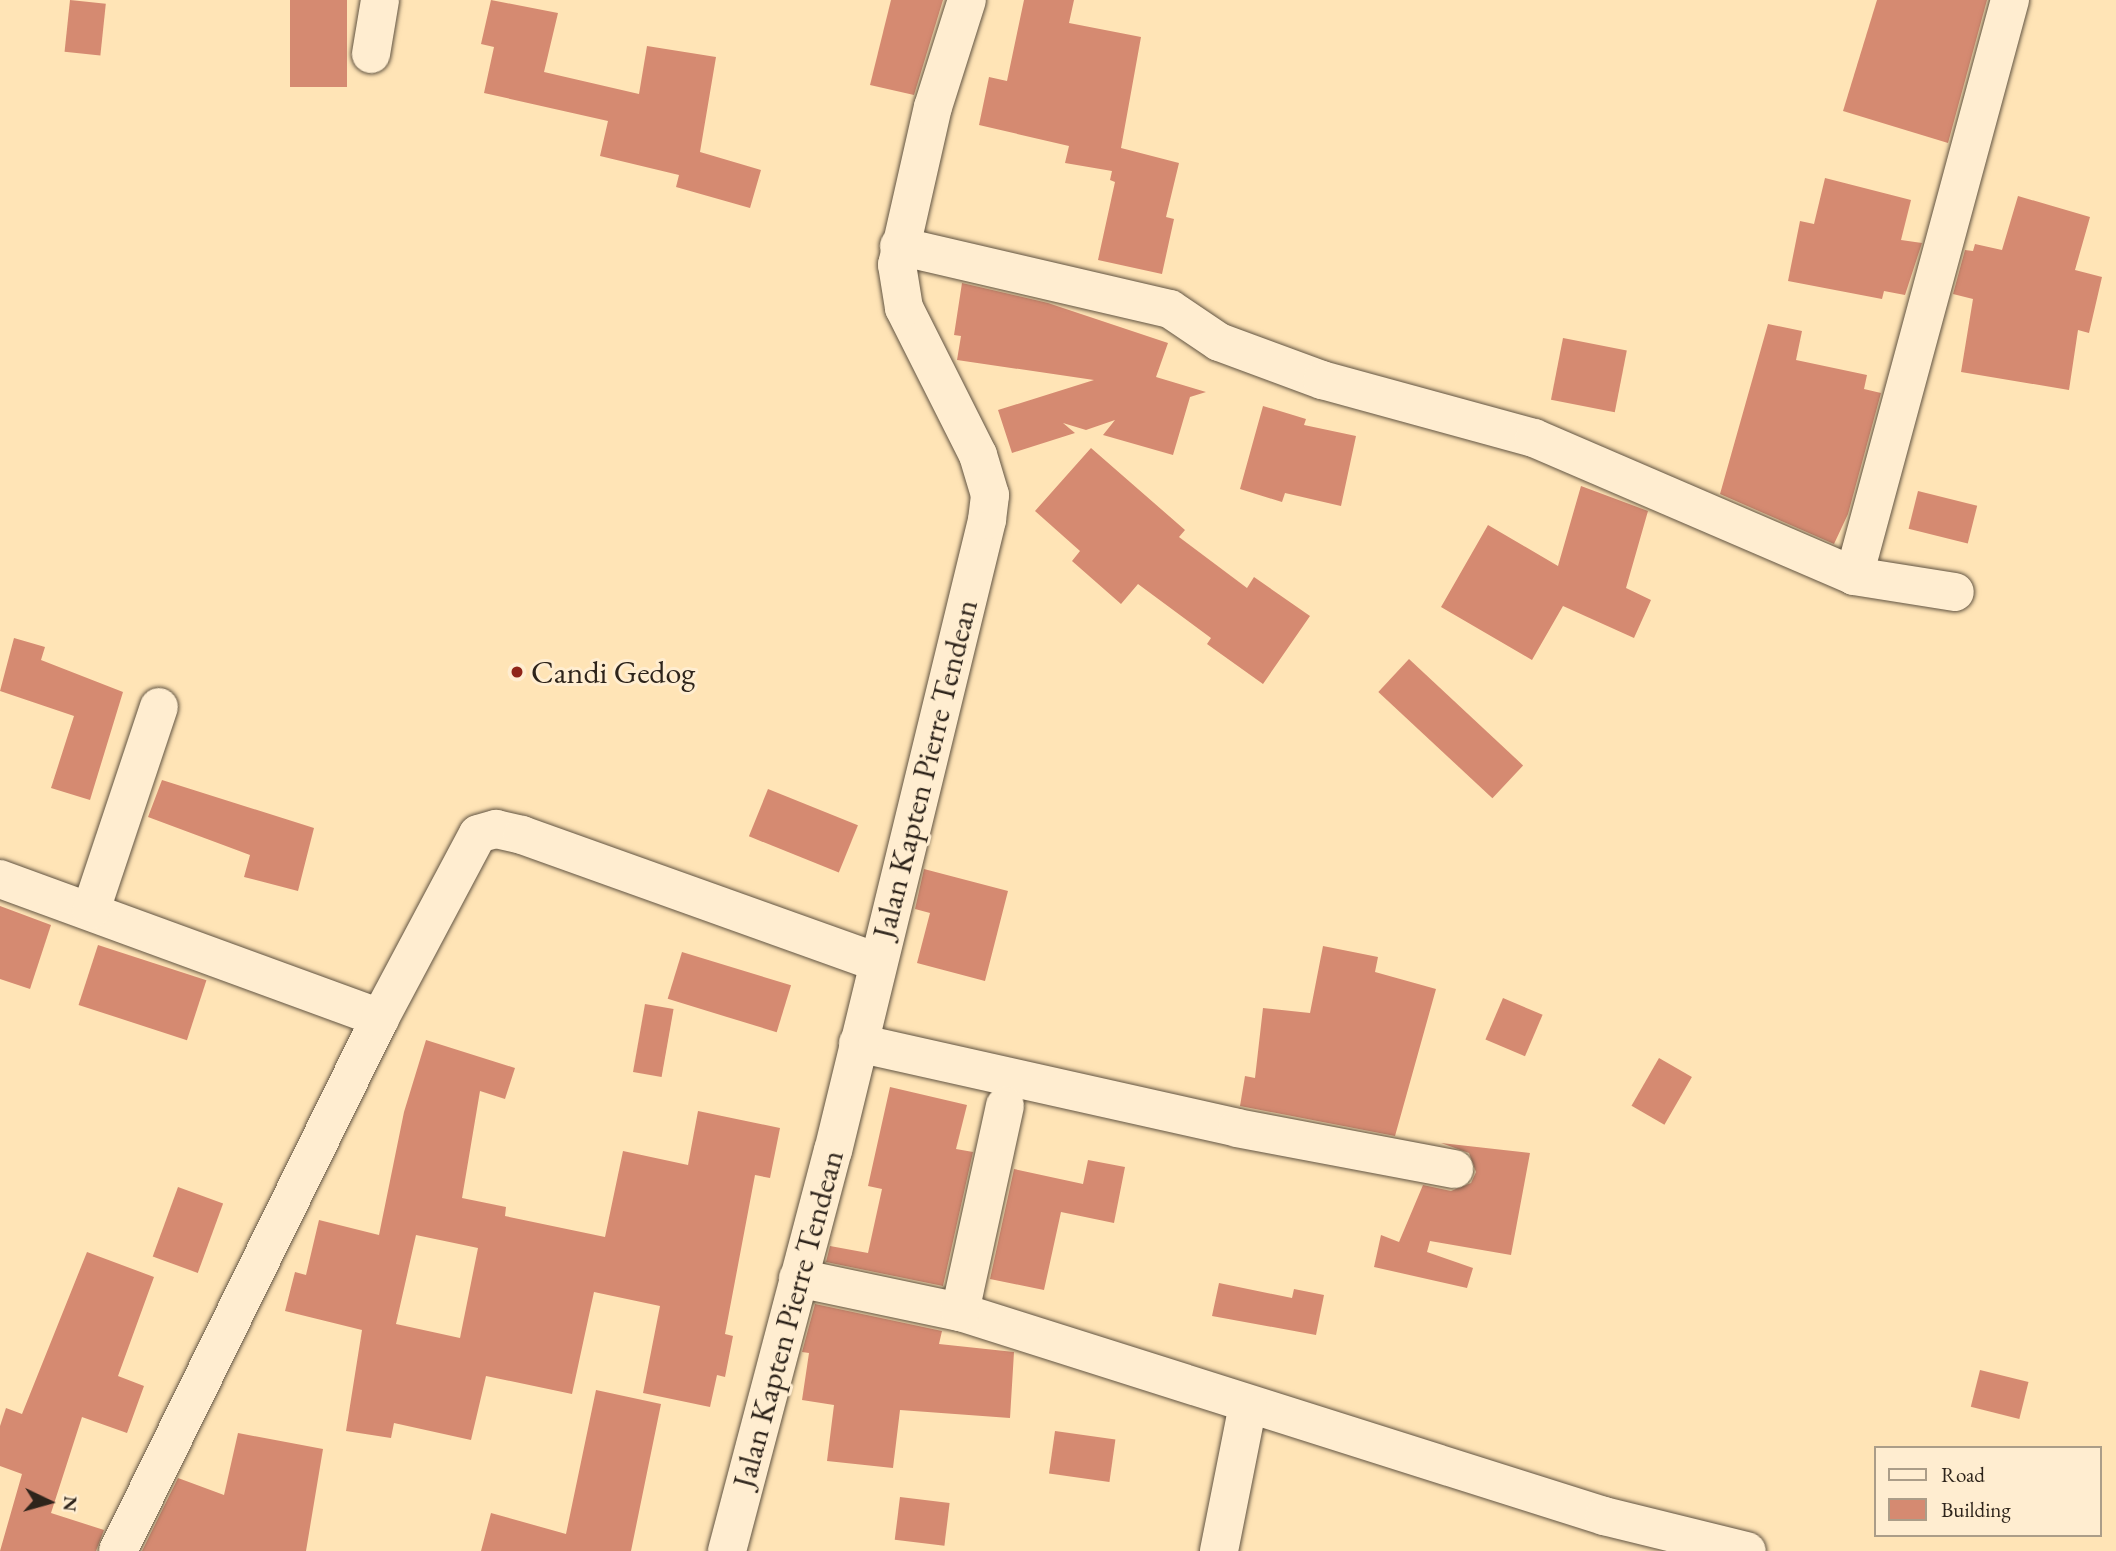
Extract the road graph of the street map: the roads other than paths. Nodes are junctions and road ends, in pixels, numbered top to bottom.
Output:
1 (380, 0) edge
2 (967, 0) edge
3 (2010, 0) edge
4 (371, 54) dead end
5 (899, 246) junction
6 (1854, 576) junction
7 (1955, 592) dead end
8 (159, 707) dead end
9 (0, 879) edge
10 (91, 910) junction
11 (877, 962) junction
12 (380, 1018) junction
13 (858, 1043) junction
14 (1005, 1106) dead end
15 (1454, 1169) dead end
16 (798, 1278) junction
17 (960, 1312) junction
18 (1248, 1405) junction
19 (118, 1551) edge
20 (727, 1551) edge
21 (1219, 1551) edge
22 (1747, 1551) edge

1 - 4 street
2 - 5 street, Jalan Kapten Pierre Tendean
3 - 6 street
5 - 6 street
5 - 11 street, Jalan Kapten Pierre Tendean
6 - 7 street
8 - 10 street
9 - 10 street
10 - 12 street
11 - 12 street
11 - 13 street, Jalan Kapten Pierre Tendean
12 - 19 street
13 - 15 street
13 - 16 street, Jalan Kapten Pierre Tendean
14 - 17 street
16 - 17 street
16 - 20 street, Jalan Kapten Pierre Tendean
17 - 18 street
18 - 21 street
18 - 22 street

